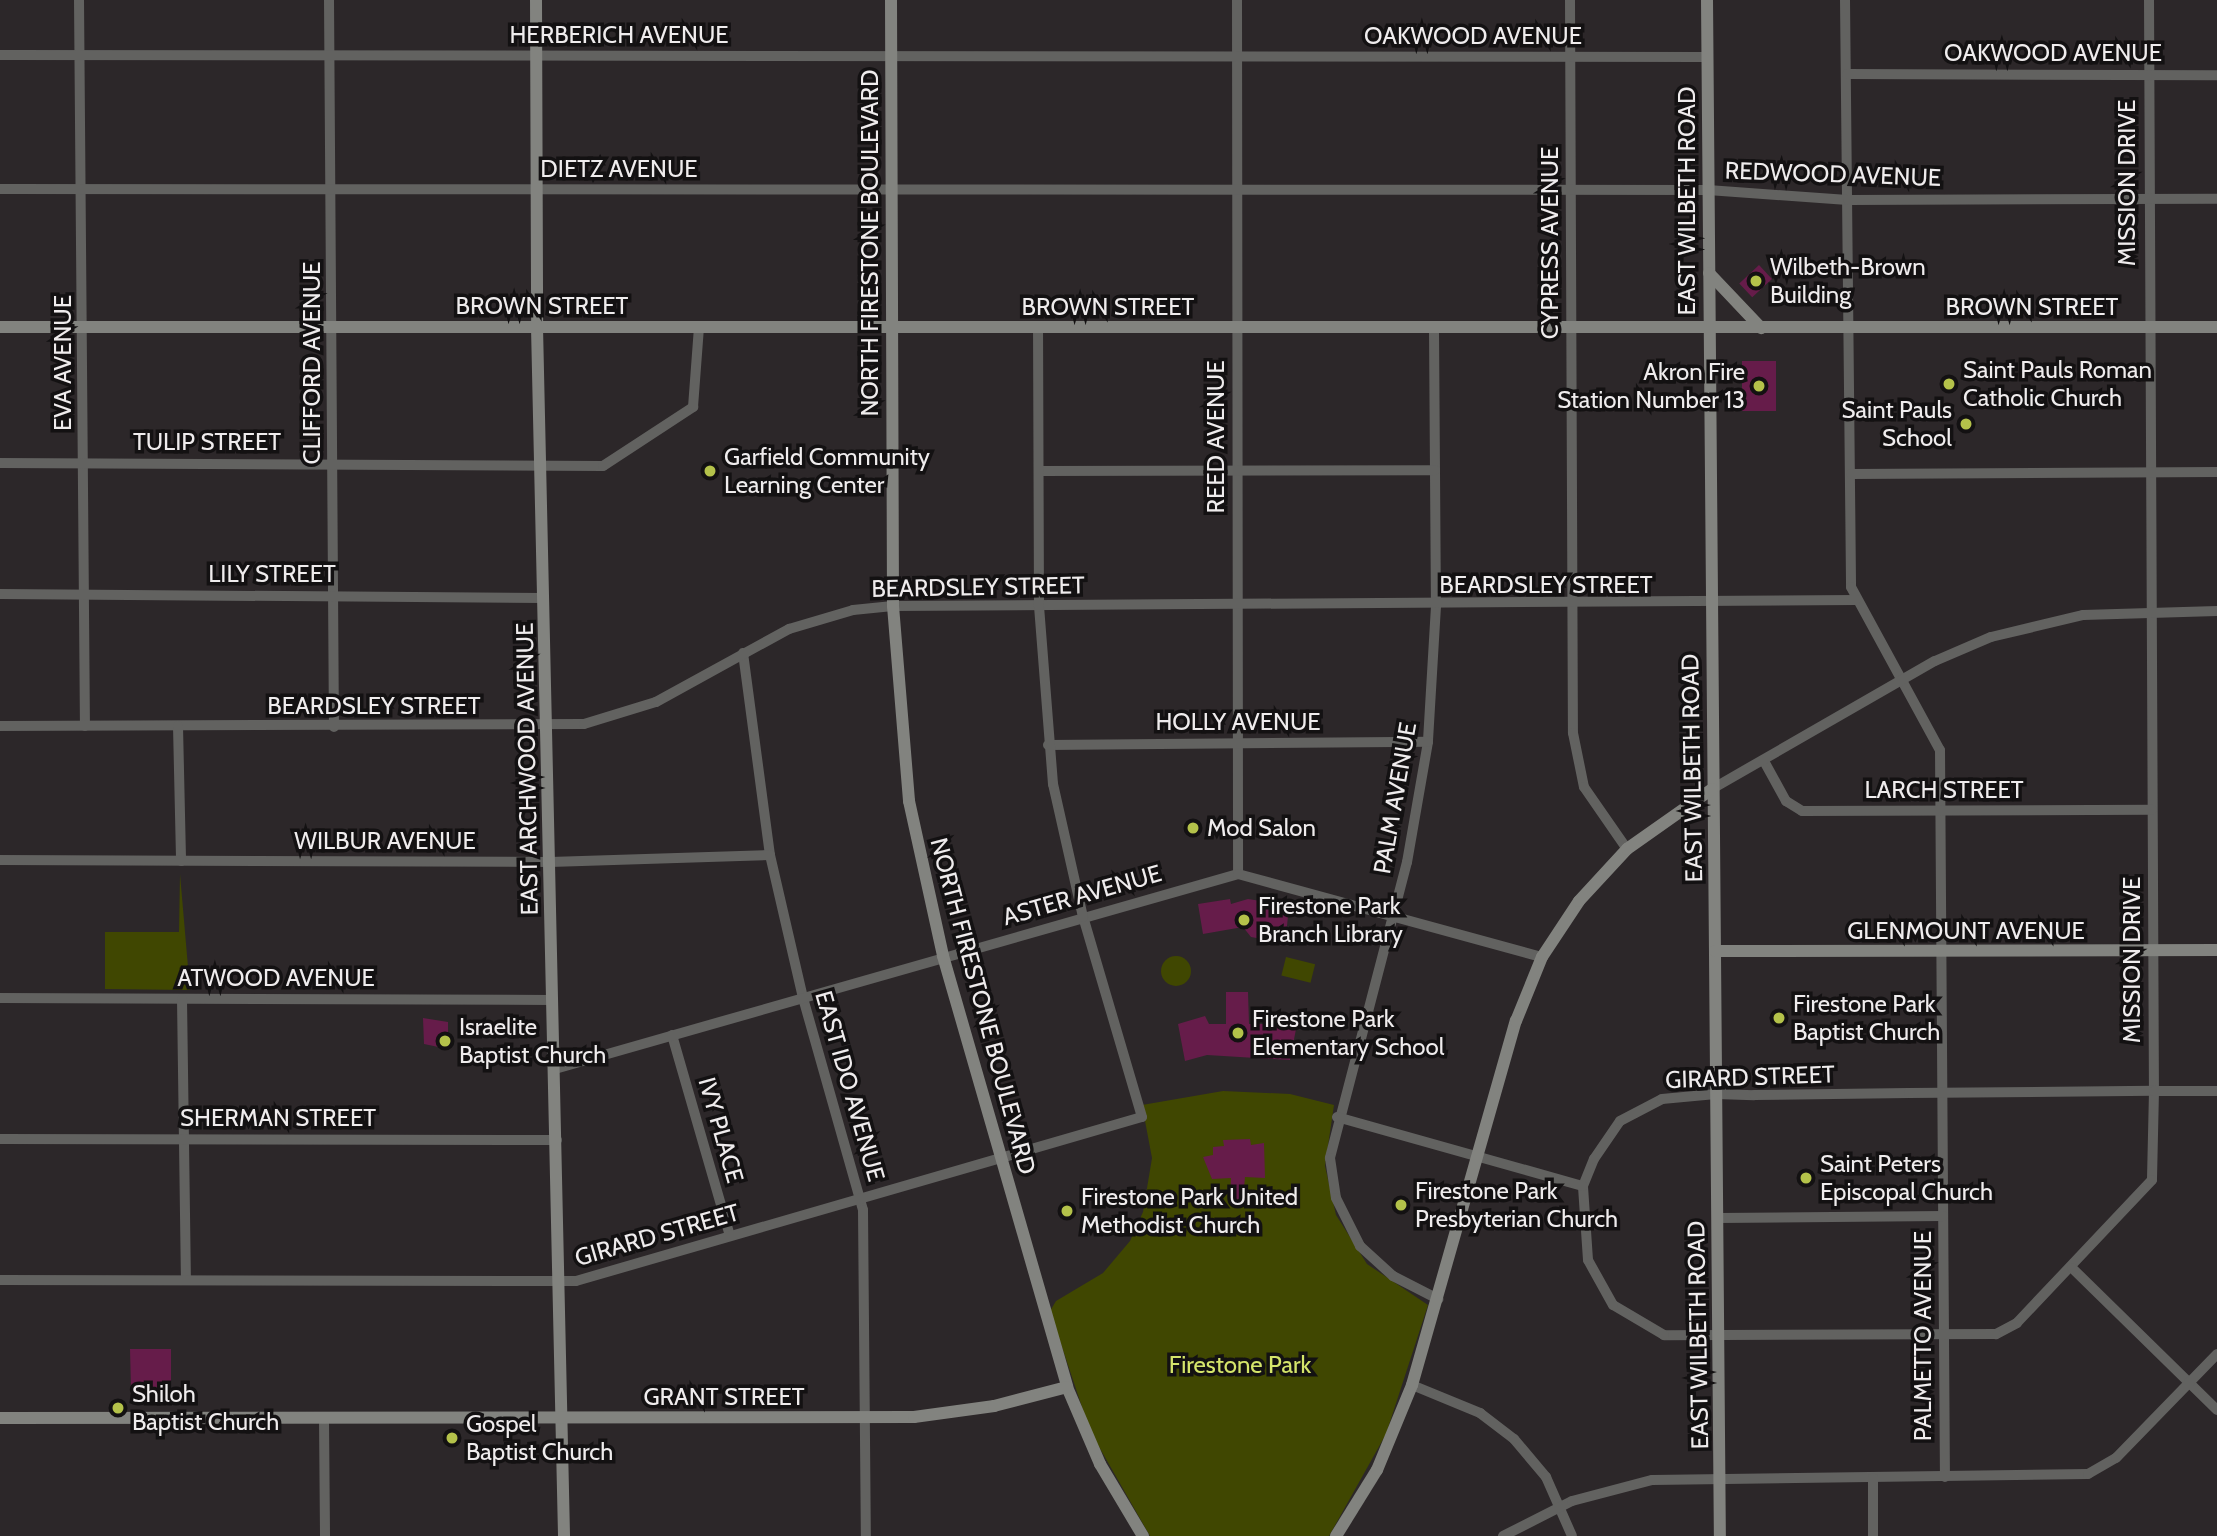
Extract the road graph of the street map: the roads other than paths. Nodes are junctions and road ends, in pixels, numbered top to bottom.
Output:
1 (79, 0) edge
2 (329, 0) edge
3 (536, 0) edge
4 (891, 0) edge
5 (1237, 0) edge
6 (1570, 0) edge
7 (1707, 0) edge
8 (1845, 0) edge
9 (2149, 0) edge
10 (79, 54) junction
11 (0, 55) edge
12 (330, 55) junction
13 (537, 56) junction
14 (1238, 56) junction
15 (1570, 56) junction
16 (891, 57) junction
17 (1707, 57) junction
18 (1847, 74) junction
19 (2148, 75) junction
20 (2217, 75) edge
21 (0, 189) edge
22 (82, 189) junction
23 (332, 190) junction
24 (537, 190) junction
25 (891, 190) junction
26 (1238, 190) junction
27 (1708, 190) junction
28 (1571, 191) junction
29 (2148, 199) junction
30 (2217, 199) edge
31 (1848, 200) junction
32 (1709, 273) junction
33 (0, 327) edge
34 (84, 327) junction
35 (334, 327) junction
36 (537, 327) junction
37 (891, 327) junction
38 (2217, 327) edge
39 (699, 328) junction
40 (1038, 328) junction
41 (1237, 328) junction
42 (1572, 328) junction
43 (1709, 328) junction
44 (1762, 328) junction
45 (1850, 328) junction
46 (2148, 328) junction
47 (1434, 329) junction
48 (0, 463) edge
49 (84, 463) junction
50 (334, 464) junction
51 (541, 468) junction
52 (1237, 470) junction
53 (1435, 470) junction
54 (1039, 471) junction
55 (2149, 472) junction
56 (2217, 472) edge
57 (1851, 474) junction
58 (0, 594) edge
59 (84, 595) junction
60 (333, 595) junction
61 (543, 598) junction
62 (1856, 600) junction
63 (1711, 605) junction
64 (1436, 606) junction
65 (1573, 606) junction
66 (893, 607) junction
67 (1039, 607) junction
68 (1237, 607) junction
69 (2151, 611) junction
70 (2217, 611) edge
71 (743, 653) junction
72 (1903, 679) junction
73 (0, 726) edge
74 (85, 726) junction
75 (178, 726) junction
76 (334, 727) junction
77 (547, 727) junction
78 (1428, 742) junction
79 (1239, 743) junction
80 (1048, 745) junction
81 (1764, 761) junction
82 (1712, 789) junction
83 (2152, 810) junction
84 (1941, 811) junction
85 (1627, 849) junction
86 (770, 855) junction
87 (0, 860) edge
88 (181, 860) junction
89 (550, 862) junction
90 (1238, 874) junction
91 (1394, 916) junction
92 (1083, 917) junction
93 (2152, 950) junction
94 (2217, 950) edge
95 (1715, 951) junction
96 (1941, 952) junction
97 (943, 956) junction
98 (1542, 957) junction
99 (0, 998) edge
100 (803, 998) junction
101 (182, 999) junction
102 (552, 1000) junction
103 (672, 1035) junction
104 (555, 1069) junction
105 (2154, 1091) junction
106 (2217, 1091) edge
107 (1942, 1093) junction
108 (1716, 1094) junction
109 (1337, 1117) junction
110 (0, 1139) edge
111 (184, 1139) junction
112 (557, 1140) junction
113 (1478, 1156) junction
114 (1002, 1157) junction
115 (1583, 1186) junction
116 (860, 1199) junction
117 (1943, 1216) junction
118 (1717, 1218) junction
119 (730, 1236) junction
120 (2072, 1268) junction
121 (186, 1279) junction
122 (0, 1280) edge
123 (561, 1282) junction
124 (1438, 1299) junction
125 (1946, 1336) junction
126 (1719, 1337) junction
127 (2217, 1354) edge
128 (2190, 1382) junction
129 (1412, 1385) junction
130 (1067, 1387) junction
131 (2217, 1410) edge
132 (0, 1418) edge
133 (865, 1418) junction
134 (324, 1419) junction
135 (561, 1419) junction
136 (1945, 1477) junction
137 (1720, 1478) junction
138 (1873, 1478) junction
139 (1563, 1505) junction
140 (325, 1536) edge
141 (564, 1536) edge
142 (866, 1536) edge
143 (1143, 1536) edge
144 (1336, 1536) edge
145 (1503, 1536) edge
146 (1572, 1536) edge
147 (1720, 1536) edge
148 (1872, 1536) edge

1 - 10 street, EVA AVENUE
2 - 12 street, CLIFFORD AVENUE
3 - 13 main road, EAST ARCHWOOD AVENUE
4 - 16 main road, NORTH FIRESTONE BOULEVARD
5 - 14 street, REED AVENUE
6 - 15 street, CYPRESS AVENUE
7 - 17 main road, EAST WILBETH ROAD
8 - 18 street, PALMETTO AVENUE
9 - 19 street, MISSION DRIVE
10 - 11 street, HERBERICH AVENUE
10 - 12 street, HERBERICH AVENUE
10 - 22 street, EVA AVENUE
12 - 13 street, HERBERICH AVENUE
12 - 23 street, CLIFFORD AVENUE
13 - 16 street, HERBERICH AVENUE
13 - 24 main road, EAST ARCHWOOD AVENUE
14 - 15 street, OAKWOOD AVENUE
14 - 16 street, HERBERICH AVENUE
14 - 26 street, REED AVENUE
15 - 17 street, OAKWOOD AVENUE
15 - 28 street, CYPRESS AVENUE
16 - 25 main road, NORTH FIRESTONE BOULEVARD
17 - 27 main road, EAST WILBETH ROAD
18 - 19 street, OAKWOOD AVENUE
18 - 31 street, PALMETTO AVENUE
19 - 20 street, OAKWOOD AVENUE
19 - 29 street, MISSION DRIVE
21 - 22 street, DIETZ AVENUE
22 - 23 street, DIETZ AVENUE
22 - 34 street, EVA AVENUE
23 - 24 street, DIETZ AVENUE
23 - 35 street, CLIFFORD AVENUE
24 - 25 street, DIETZ AVENUE
24 - 36 main road, EAST ARCHWOOD AVENUE
25 - 26 street, DIETZ AVENUE
25 - 37 main road, NORTH FIRESTONE BOULEVARD
26 - 28 street, REDWOOD AVENUE
26 - 41 street, REED AVENUE
27 - 28 street, REDWOOD AVENUE
27 - 31 street, REDWOOD AVENUE
27 - 32 main road, EAST WILBETH ROAD
28 - 42 street, CYPRESS AVENUE
29 - 30 street, REDWOOD AVENUE
29 - 31 street, REDWOOD AVENUE
29 - 46 street, MISSION DRIVE
31 - 45 street, PALMETTO AVENUE
32 - 43 main road, EAST WILBETH ROAD
32 - 44 main road
33 - 34 main road, BROWN STREET
34 - 35 main road, BROWN STREET
34 - 49 street, EVA AVENUE
35 - 36 main road, BROWN STREET
35 - 50 street, CLIFFORD AVENUE
36 - 39 main road, BROWN STREET
36 - 51 main road, EAST ARCHWOOD AVENUE
37 - 39 main road, BROWN STREET
37 - 40 main road, BROWN STREET
37 - 66 main road, NORTH FIRESTONE BOULEVARD
38 - 46 main road, BROWN STREET
39 - 51 street, TULIP STREET
40 - 41 main road, BROWN STREET
40 - 54 street
41 - 47 main road, BROWN STREET
41 - 52 street, REED AVENUE
42 - 43 main road, BROWN STREET
42 - 47 main road, BROWN STREET
42 - 65 street, CYPRESS AVENUE
43 - 44 main road, BROWN STREET
43 - 63 main road, EAST WILBETH ROAD
44 - 45 main road, BROWN STREET
45 - 46 main road, BROWN STREET
45 - 57 street, PALMETTO AVENUE
46 - 55 street, MISSION DRIVE
47 - 53 street, PALM AVENUE
48 - 49 street, TULIP STREET
49 - 50 street, TULIP STREET
49 - 59 street, EVA AVENUE
50 - 51 street, TULIP STREET
50 - 60 street, CLIFFORD AVENUE
51 - 61 main road, EAST ARCHWOOD AVENUE
52 - 53 street
52 - 54 street
52 - 68 street, REED AVENUE
53 - 64 street, PALM AVENUE
54 - 67 street
55 - 56 street
55 - 57 street
55 - 69 street, MISSION DRIVE
57 - 62 street, PALMETTO AVENUE
58 - 59 street, LILY STREET
59 - 60 street, LILY STREET
59 - 74 street, EVA AVENUE
60 - 61 street, LILY STREET
60 - 76 street, CLIFFORD AVENUE
61 - 77 main road, EAST ARCHWOOD AVENUE
62 - 63 street, BEARDSLEY STREET
62 - 72 street, PALMETTO AVENUE
63 - 65 street, BEARDSLEY STREET
63 - 82 main road, EAST WILBETH ROAD
64 - 65 street, BEARDSLEY STREET
64 - 68 street, BEARDSLEY STREET
64 - 78 street, PALM AVENUE
65 - 85 street, CYPRESS AVENUE
66 - 67 street, BEARDSLEY STREET
66 - 71 street, BEARDSLEY STREET
66 - 97 main road, NORTH FIRESTONE BOULEVARD
67 - 68 street, BEARDSLEY STREET
67 - 80 street
68 - 79 street, REED AVENUE
69 - 70 street
69 - 72 street
69 - 83 street, MISSION DRIVE
71 - 77 street, BEARDSLEY STREET
71 - 86 street, EAST IDO AVENUE
72 - 81 street
72 - 84 street, PALMETTO AVENUE
73 - 74 street, BEARDSLEY STREET
74 - 75 street, BEARDSLEY STREET
75 - 76 street, BEARDSLEY STREET
75 - 88 street
76 - 77 street, BEARDSLEY STREET
77 - 89 main road, EAST ARCHWOOD AVENUE
78 - 79 street, HOLLY AVENUE
78 - 91 street, PALM AVENUE
79 - 80 street, HOLLY AVENUE
79 - 90 street, REED AVENUE
80 - 92 street
81 - 82 street
81 - 84 street, LARCH STREET
82 - 85 main road
82 - 95 main road, EAST WILBETH ROAD
83 - 84 street, LARCH STREET
83 - 93 street, MISSION DRIVE
84 - 96 street, PALMETTO AVENUE
85 - 98 main road
86 - 89 street, WILBUR AVENUE
86 - 100 street, EAST IDO AVENUE
87 - 88 street, WILBUR AVENUE
88 - 89 street, WILBUR AVENUE
89 - 102 main road, EAST ARCHWOOD AVENUE
90 - 91 street
90 - 92 street, ASTER AVENUE
91 - 98 street
91 - 109 street, PALM AVENUE
92 - 97 street, ASTER AVENUE
92 - 114 street, GIRARD STREET
93 - 94 main road, GLENMOUNT AVENUE
93 - 96 main road, GLENMOUNT AVENUE
93 - 105 street, MISSION DRIVE
95 - 96 main road, GLENMOUNT AVENUE
95 - 108 main road, EAST WILBETH ROAD
96 - 107 street, PALMETTO AVENUE
97 - 100 street, ASTER AVENUE
97 - 114 main road, NORTH FIRESTONE BOULEVARD
98 - 113 main road
99 - 101 street, ATWOOD AVENUE
100 - 103 street, ASTER AVENUE
100 - 116 street, EAST IDO AVENUE
101 - 102 street, ATWOOD AVENUE
101 - 111 street
102 - 104 main road, EAST ARCHWOOD AVENUE
103 - 104 street, ASTER AVENUE
103 - 119 street, IVY PLACE
104 - 112 main road, EAST ARCHWOOD AVENUE
105 - 106 street, GIRARD STREET
105 - 107 street, GIRARD STREET
105 - 120 street, MISSION DRIVE
107 - 108 street, GIRARD STREET
107 - 117 street, PALMETTO AVENUE
108 - 115 street, GIRARD STREET
108 - 118 main road, EAST WILBETH ROAD
109 - 113 street
109 - 124 street, PALM AVENUE
110 - 111 street, SHERMAN STREET
111 - 112 street, SHERMAN STREET
111 - 121 street
112 - 123 main road, EAST ARCHWOOD AVENUE
113 - 115 street
113 - 124 main road
114 - 116 street, GIRARD STREET
114 - 130 main road, NORTH FIRESTONE BOULEVARD
115 - 126 street, MISSION DRIVE
116 - 119 street, GIRARD STREET
116 - 133 street, EAST IDO AVENUE
117 - 118 street
117 - 125 street, PALMETTO AVENUE
118 - 126 main road, EAST WILBETH ROAD
119 - 123 street, GIRARD STREET
120 - 125 street, MISSION DRIVE
120 - 128 street
121 - 122 street, GIRARD STREET
121 - 123 street, GIRARD STREET
123 - 135 main road, EAST ARCHWOOD AVENUE
124 - 129 main road
125 - 126 street, MISSION DRIVE
125 - 136 street, PALMETTO AVENUE
126 - 137 main road, EAST WILBETH ROAD
127 - 128 street
128 - 131 street
128 - 136 street
129 - 139 street
129 - 144 main road
130 - 133 main road, GRANT STREET
130 - 143 main road, NORTH FIRESTONE BOULEVARD
132 - 134 main road, GRANT STREET
133 - 135 main road, GRANT STREET
133 - 142 street, EAST IDO AVENUE
134 - 135 main road, GRANT STREET
134 - 140 street
135 - 141 main road, EAST ARCHWOOD AVENUE
136 - 138 street
137 - 138 street
137 - 139 street
137 - 147 main road, EAST WILBETH ROAD
138 - 148 street
139 - 145 street
139 - 146 street

